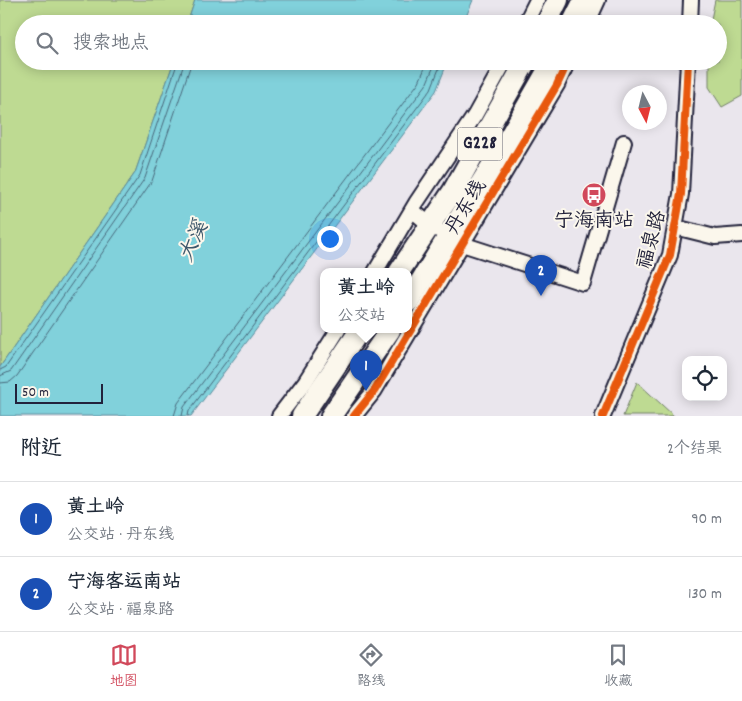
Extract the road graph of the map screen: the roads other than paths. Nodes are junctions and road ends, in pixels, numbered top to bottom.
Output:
1 (537, 0) edge
2 (558, 0) edge
3 (584, 0) edge
4 (598, 0) edge
5 (691, 0) edge
6 (530, 15) edge
7 (550, 15) edge
8 (576, 15) edge
9 (591, 15) edge
10 (690, 15) edge
11 (499, 70) edge
12 (521, 70) edge
13 (548, 70) edge
14 (564, 70) edge
15 (688, 70) edge
16 (624, 142) dead end
17 (412, 210) junction
18 (430, 225) junction
19 (675, 227) junction
20 (742, 235) edge
21 (456, 240) junction
22 (377, 268) edge
23 (402, 268) edge
24 (412, 297) edge
25 (412, 321) edge
26 (336, 333) edge
27 (358, 333) edge
28 (388, 333) edge
29 (406, 333) edge
30 (279, 416) edge
31 (302, 416) edge
32 (331, 416) edge
33 (354, 416) edge
34 (603, 416) edge

1 - 6 street
2 - 7 highway
3 - 8 highway
4 - 9 street
5 - 10 street
11 - 17 street
12 - 18 highway, 丹东线 / G228
13 - 21 highway, 丹东线 / G228
14 - 21 street
15 - 19 street, 福泉路
16 - 21 street
17 - 18 street
17 - 22 street
18 - 21 street
18 - 23 highway, 丹东线 / G228
19 - 20 street
19 - 34 street, 福泉路
21 - 24 highway, 丹东线 / G228
21 - 25 street
26 - 30 street
27 - 31 highway
28 - 32 highway
29 - 33 street

